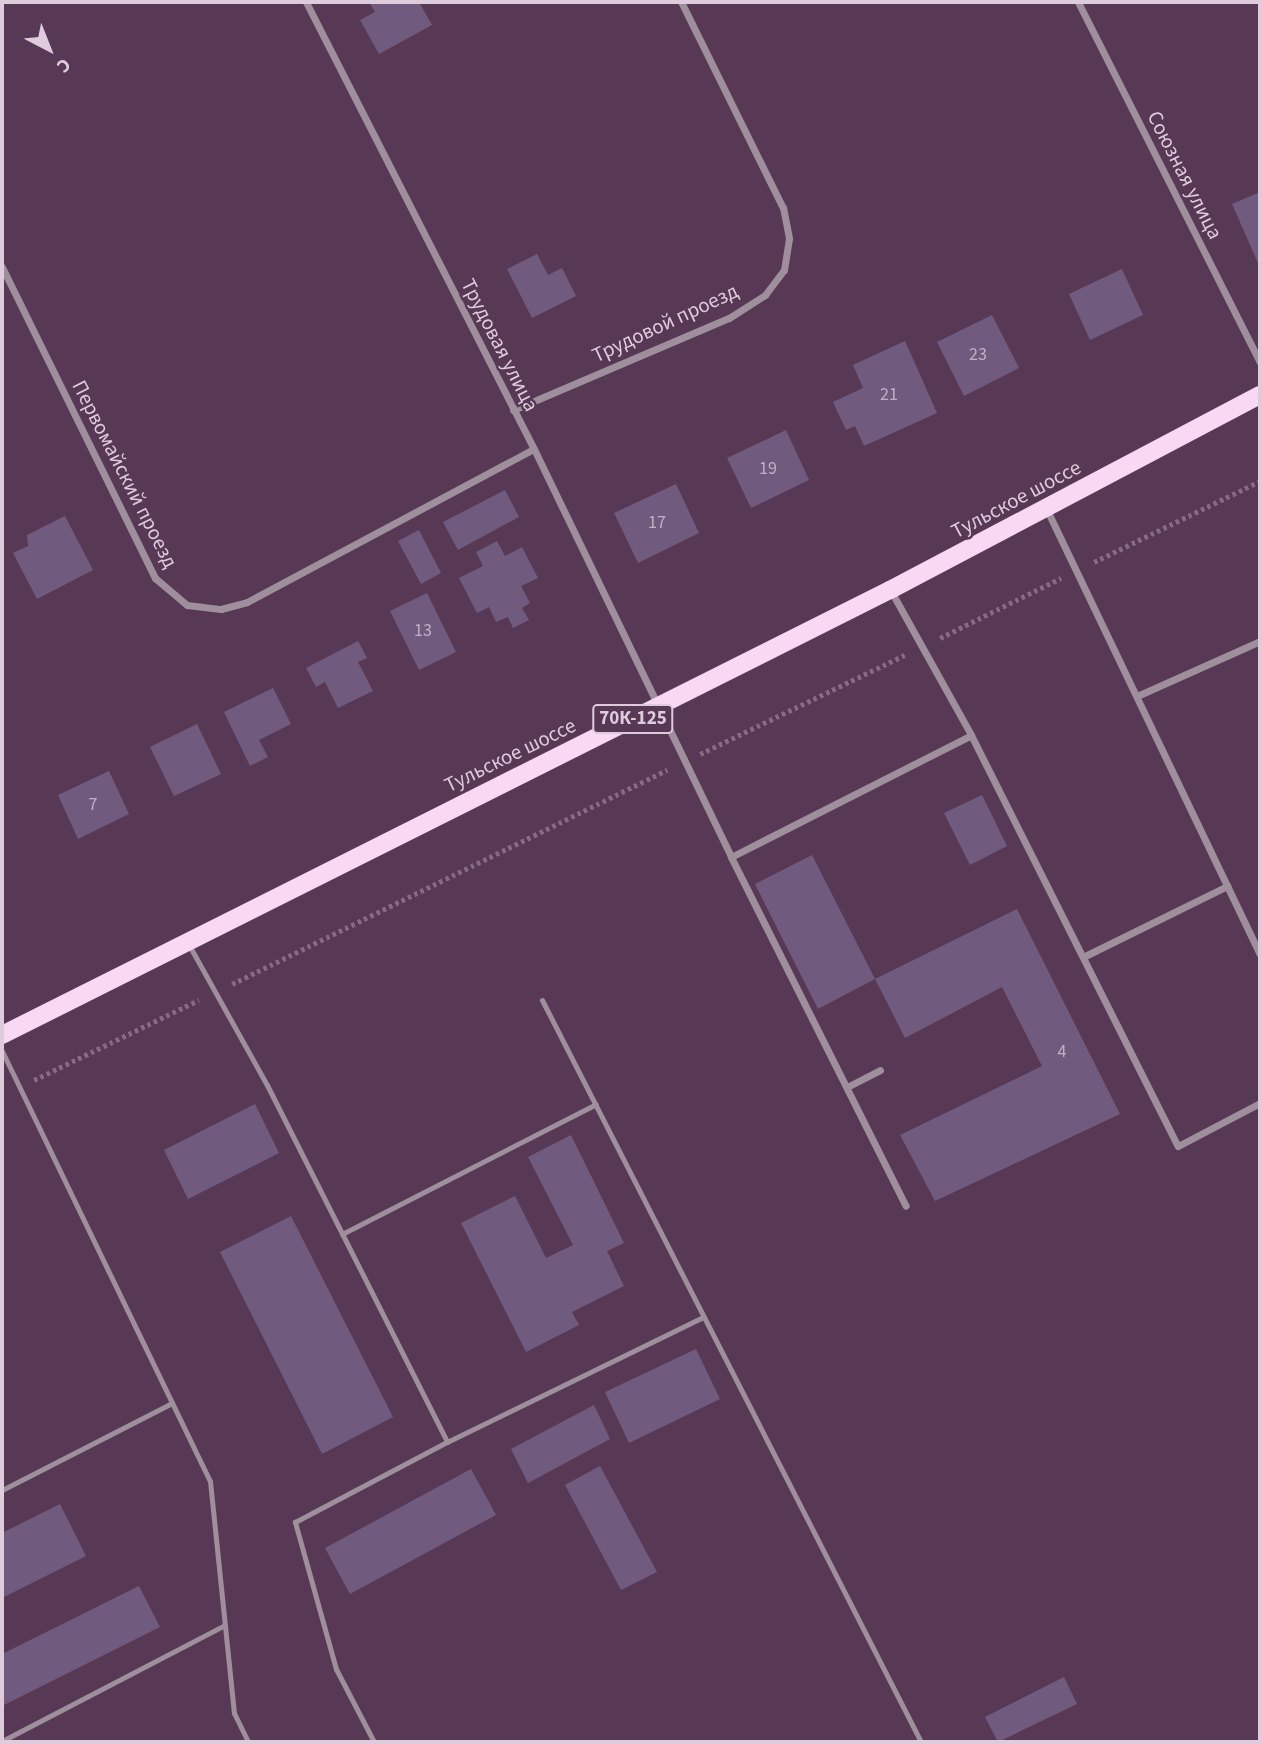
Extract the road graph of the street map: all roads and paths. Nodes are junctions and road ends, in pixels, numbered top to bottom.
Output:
1 (306, 2) edge
2 (681, 2) edge
3 (1078, 2) edge
4 (2, 267) edge
5 (1260, 363) edge
6 (1260, 395) edge
7 (513, 410) junction
8 (534, 449) junction
9 (1260, 481) edge
10 (1047, 509) junction
11 (1076, 571) junction
12 (890, 590) junction
13 (1260, 640) edge
14 (922, 646) junction
15 (1137, 696) junction
16 (657, 708) junction
17 (971, 735) junction
18 (684, 762) junction
19 (731, 858) junction
20 (1227, 886) junction
21 (187, 941) junction
22 (1260, 954) edge
23 (1083, 957) junction
24 (215, 992) junction
25 (542, 1000) dead end
26 (2, 1035) edge
27 (2, 1051) edge
28 (880, 1070) dead end
29 (19, 1087) junction
30 (847, 1087) junction
31 (1260, 1103) edge
32 (596, 1104) junction
33 (906, 1206) dead end
34 (342, 1234) junction
35 (703, 1317) junction
36 (172, 1403) junction
37 (447, 1442) junction
38 (2, 1490) edge
39 (225, 1625) junction
40 (2, 1741) edge
41 (248, 1742) edge
42 (374, 1742) edge
43 (921, 1742) edge

1 - 7 street, Трудовая улица
2 - 7 street, Трудовой проезд
3 - 5 street, Союзная улица
4 - 8 street, Первомайский проезд
6 - 10 main road, Тульское шоссе / 70К-125
7 - 8 street, Трудовая улица
8 - 16 street, Трудовая улица
9 - 11 path
10 - 11 street
10 - 12 main road, Тульское шоссе / 70К-125
11 - 14 path
11 - 15 street
12 - 14 street
12 - 16 main road, Тульское шоссе / 70К-125
13 - 15 street
14 - 17 street
14 - 18 path
15 - 20 street
16 - 18 street, Трудовая улица
16 - 21 main road, Тульское шоссе / 70К-125
17 - 19 street
17 - 23 street
18 - 19 street, Трудовая улица
18 - 24 path
19 - 30 street, Трудовая улица
20 - 22 street
20 - 23 street
21 - 24 lane
21 - 26 main road, Тульское шоссе / 70К-125
23 - 31 street
24 - 29 path
24 - 34 lane
25 - 32 lane
27 - 29 lane
28 - 30 street
29 - 36 lane
30 - 33 street, Трудовая улица
32 - 34 lane
32 - 35 lane
34 - 37 lane
35 - 37 lane
35 - 43 lane
36 - 38 lane
36 - 39 lane
37 - 42 lane
39 - 40 lane
39 - 41 lane

